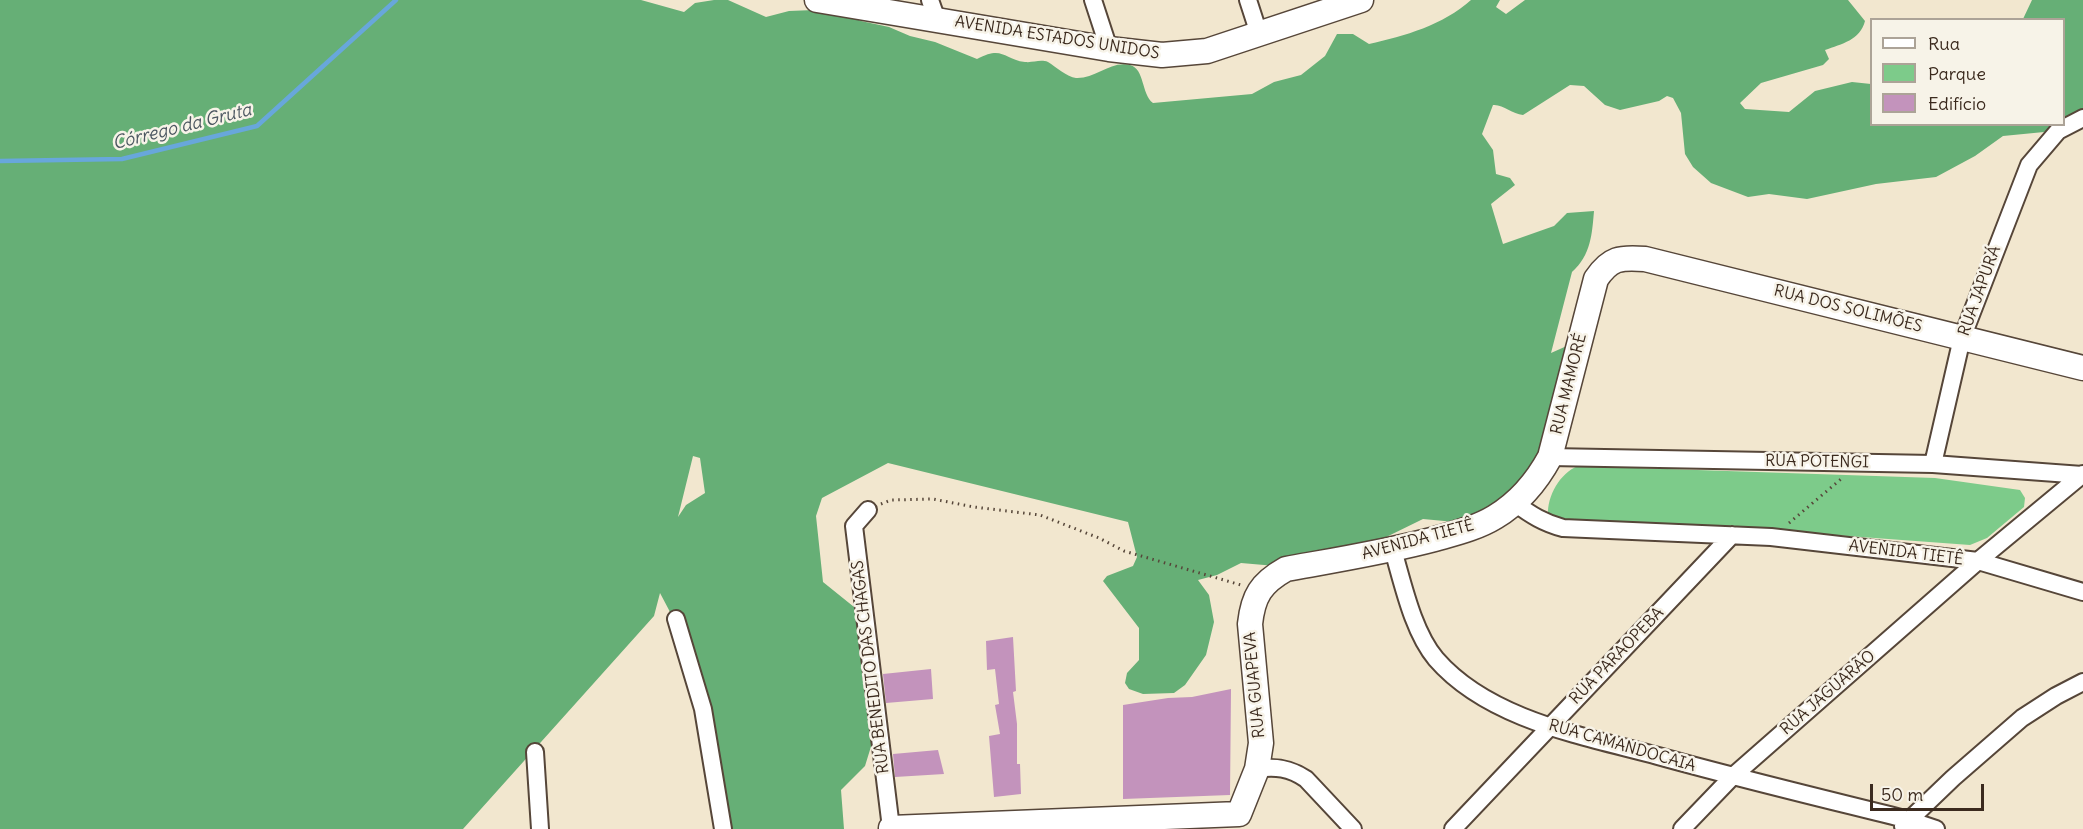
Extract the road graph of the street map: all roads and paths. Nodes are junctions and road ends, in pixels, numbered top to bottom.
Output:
1 (817, 0) edge
2 (1093, 0) edge
3 (1248, 0) edge
4 (1361, 0) edge
5 (934, 10) edge
6 (1258, 34) junction
7 (1109, 49) junction
8 (2083, 118) edge
9 (1612, 261) joint
10 (1962, 338) junction
11 (2083, 368) edge
12 (1551, 457) junction
13 (1860, 463) junction
14 (1933, 464) junction
15 (2083, 475) edge
16 (1515, 503) junction
17 (868, 510) joint
18 (1732, 535) junction
19 (1771, 537) junction
20 (1393, 550) junction
21 (1978, 561) junction
22 (1260, 590) junction
23 (2083, 592) edge
24 (676, 619) dead end
25 (2083, 682) edge
26 (1549, 726) junction
27 (535, 752) dead end
28 (1257, 769) junction
29 (1732, 777) junction
30 (1236, 822) edge
31 (1905, 824) edge
32 (891, 828) edge
33 (540, 829) edge
34 (723, 829) edge
35 (1353, 829) edge
36 (1452, 829) edge
37 (1682, 829) edge
38 (1936, 829) edge

1 - 5 street, AVENIDA ESTADOS UNIDOS
2 - 7 street
3 - 6 street
4 - 6 street, AVENIDA ESTADOS UNIDOS
5 - 7 street, AVENIDA ESTADOS UNIDOS
6 - 7 street, AVENIDA ESTADOS UNIDOS
8 - 10 street, RUA JAPURÁ
9 - 10 street, RUA DOS SOLIMÕES
9 - 12 street, RUA MAMORÉ
10 - 11 street, RUA DOS SOLIMÕES
10 - 14 street, RUA JAPURÁ
12 - 13 street, RUA POTENGI
12 - 16 street, RUA MAMORÉ
13 - 14 street, RUA POTENGI
13 - 19 path
14 - 15 street, RUA POTENGI
15 - 21 street, RUA JAGUARÃO
16 - 18 street, AVENIDA TIETÊ
16 - 20 street, AVENIDA TIETÊ
17 - 22 path
17 - 32 street, RUA BENEDITO DAS CHAGAS
18 - 19 street, AVENIDA TIETÊ
18 - 26 street, RUA PARAOPEBA
19 - 21 street, AVENIDA TIETÊ
20 - 22 street, AVENIDA TIETÊ
20 - 26 street, RUA CAMANDOCAIA
21 - 23 street, AVENIDA TIETÊ
21 - 29 street, RUA JAGUARÃO
22 - 28 street, RUA GUAPEVA
24 - 34 street
25 - 31 street
26 - 29 street, RUA CAMANDOCAIA
26 - 36 street, RUA PARAOPEBA
27 - 33 street
28 - 30 street, RUA GUAPEVA
28 - 35 street
29 - 31 street, RUA CAMANDOCAIA
29 - 37 street, RUA JAGUARÃO
30 - 32 street
31 - 38 street, RUA CAMANDOCAIA

